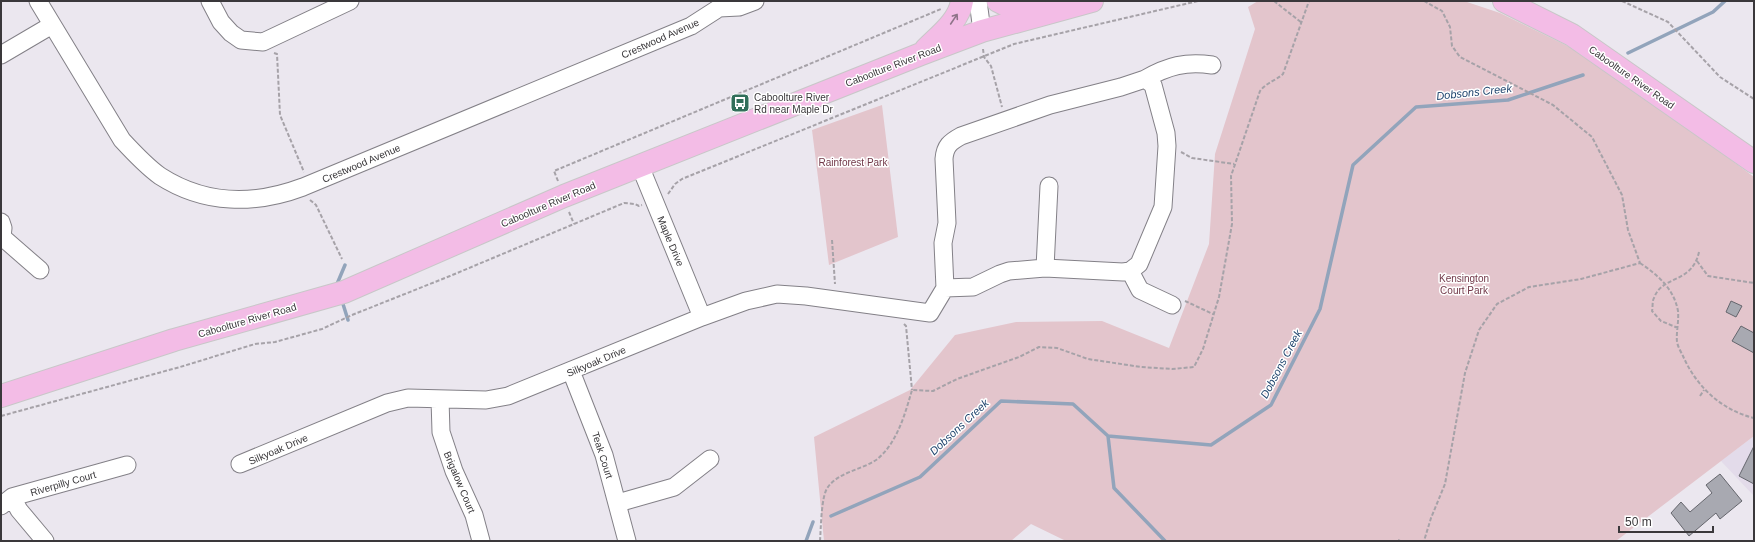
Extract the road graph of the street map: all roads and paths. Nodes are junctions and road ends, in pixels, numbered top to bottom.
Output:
1 (38, 1) edge
2 (210, 1) edge
3 (350, 1) edge
4 (755, 1) edge
5 (978, 1) edge
6 (998, 1) edge
7 (1092, 1) edge
8 (1198, 1) edge
9 (1274, 1) edge
10 (1309, 1) edge
11 (1424, 1) edge
12 (1504, 1) edge
13 (1622, 1) edge
14 (954, 4) edge
15 (718, 5) edge
16 (1048, 13) junction
17 (1302, 23) junction
18 (52, 26) junction
19 (982, 31) junction
20 (262, 42) junction
21 (921, 54) junction
22 (1, 55) edge
23 (984, 57) junction
24 (1212, 65) dead end
25 (1145, 79) junction
26 (1754, 99) edge
27 (1006, 120) junction
28 (1167, 146) junction
29 (1754, 162) edge
30 (1234, 164) junction
31 (640, 166) junction
32 (304, 172) dead end
33 (559, 184) dead end
34 (1049, 186) dead end
35 (665, 195) dead end
36 (307, 196) dead end
37 (642, 205) dead end
38 (569, 210) dead end
39 (574, 224) junction
40 (1, 232) edge
41 (832, 240) dead end
42 (1699, 252) dead end
43 (342, 259) dead end
44 (1697, 261) junction
45 (1640, 263) junction
46 (1045, 268) junction
47 (40, 270) dead end
48 (1130, 271) junction
49 (1754, 283) edge
50 (1664, 284) junction
51 (837, 287) dead end
52 (945, 288) junction
53 (1172, 305) dead end
54 (702, 317) junction
55 (901, 322) dead end
56 (1678, 328) junction
57 (571, 371) junction
58 (912, 390) junction
59 (1704, 390) junction
60 (1, 396) edge
61 (1700, 396) dead end
62 (440, 399) junction
63 (1, 416) edge
64 (1754, 418) edge
65 (710, 459) dead end
66 (240, 464) dead end
67 (127, 465) dead end
68 (7, 501) edge
69 (618, 503) junction
70 (45, 541) edge
71 (481, 541) edge
72 (627, 541) edge
73 (820, 541) edge
74 (1424, 541) edge

1 - 18 street, Crestwood Avenue
2 - 20 street
3 - 20 street
4 - 15 street, Crestwood Avenue
5 - 19 street
6 - 16 main road
7 - 16 main road, Caboolture River Road
8 - 23 path
9 - 17 path
10 - 17 path
11 - 45 path
12 - 29 main road, Caboolture River Road
13 - 26 path
21 -> 14 main road
14 - 33 path
15 - 18 street, Crestwood Avenue
16 - 19 main road, Caboolture River Road
17 - 30 path
18 - 22 street
19 - 21 main road, Caboolture River Road
19 - 23 path
20 - 32 path
21 - 31 main road, Caboolture River Road
23 - 27 path
23 - 35 path
24 - 25 street
25 - 27 street
25 - 28 street
27 - 52 street
28 - 30 path
28 - 48 street
30 - 58 path
31 - 54 street, Maple Drive
31 - 60 main road, Caboolture River Road
34 - 46 street
36 - 43 path
37 - 39 path
38 - 39 path
39 - 63 path
40 - 47 street
41 - 51 path
42 - 44 path
44 - 49 path
44 - 50 path
45 - 50 path
45 - 74 path
46 - 48 street
46 - 52 street
48 - 53 street
50 - 56 path
50 - 56 path
52 - 54 street, Silkyoak Drive
54 - 57 street, Silkyoak Drive
55 - 58 path
56 - 59 path
57 - 62 street, Silkyoak Drive
57 - 69 street, Teak Court
58 - 73 path
59 - 61 path
59 - 64 path
62 - 66 street, Silkyoak Drive
62 - 71 street, Brigalow Court
65 - 69 street
67 - 68 street, Riverpilly Court
68 - 70 street
69 - 72 street, Teak Court

